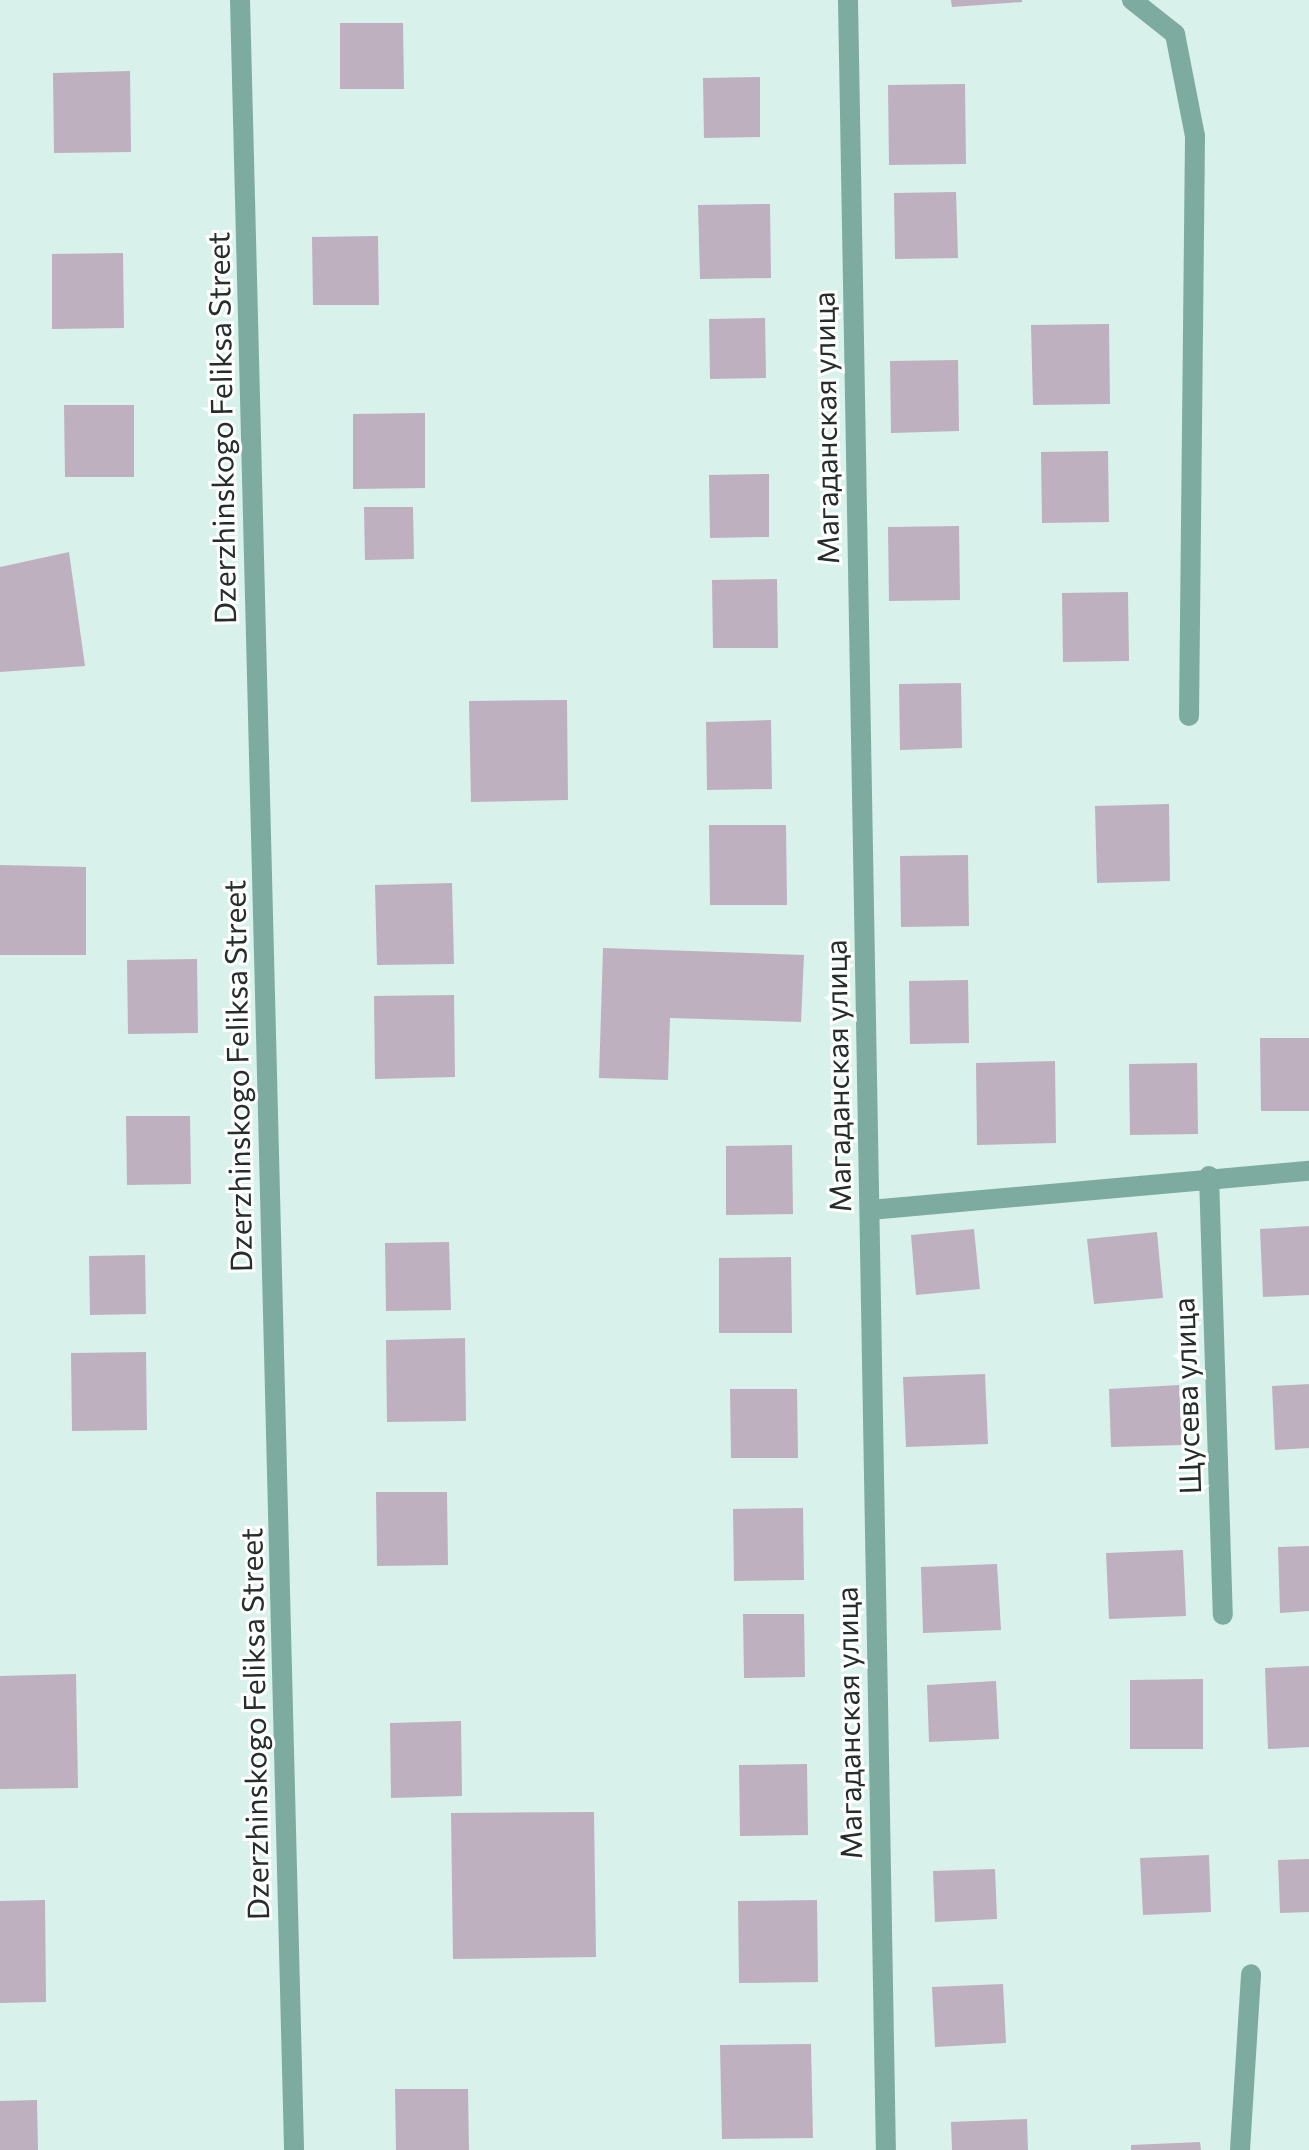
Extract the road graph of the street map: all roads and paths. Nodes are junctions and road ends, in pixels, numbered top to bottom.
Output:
1 (240, 0) edge
2 (848, 0) edge
3 (1132, 0) edge
4 (1189, 716) dead end
5 (1309, 1171) edge
6 (1209, 1176) junction
7 (870, 1210) junction
8 (1223, 1615) dead end
9 (1251, 1974) dead end
10 (294, 2150) edge
11 (886, 2150) edge
12 (1240, 2150) edge

1 - 10 street, Dzerzhinskogo Feliksa Street
2 - 7 street, Магаданская улица
3 - 4 street
5 - 6 street
6 - 7 street
6 - 8 street, Щусева улица
7 - 11 street, Магаданская улица
9 - 12 street

